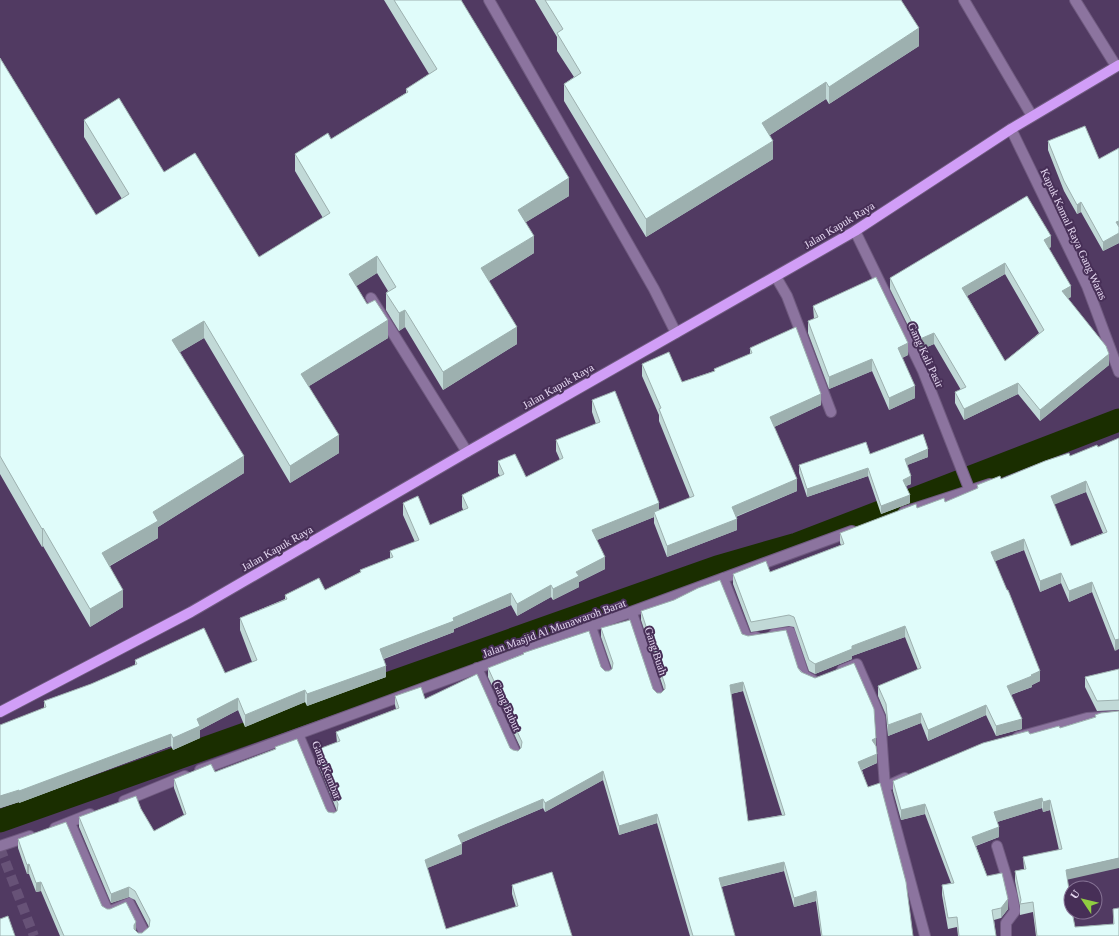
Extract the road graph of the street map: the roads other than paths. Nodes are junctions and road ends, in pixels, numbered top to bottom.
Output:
1 (488, 0) edge
2 (964, 0) edge
3 (1075, 0) edge
4 (1118, 66) edge
5 (1032, 116) junction
6 (1011, 129) junction
7 (855, 232) junction
8 (776, 276) junction
9 (371, 298) dead end
10 (676, 333) junction
11 (1119, 372) edge
12 (831, 412) dead end
13 (467, 452) junction
14 (1000, 480) edge
15 (969, 488) junction
16 (896, 515) edge
17 (858, 529) edge
18 (723, 578) junction
19 (632, 613) junction
20 (591, 627) junction
21 (477, 668) junction
22 (836, 672) edge
23 (606, 674) edge
24 (822, 678) edge
25 (659, 696) edge
26 (0, 712) edge
27 (1119, 716) edge
28 (298, 734) junction
29 (1006, 740) edge
30 (516, 754) edge
31 (913, 775) edge
32 (885, 787) junction
33 (112, 806) edge
34 (98, 811) edge
35 (332, 816) edge
36 (70, 823) junction
37 (0, 846) edge
38 (997, 846) dead end
39 (140, 936) edge
40 (925, 936) edge
41 (1006, 936) edge

1 - 10 street
2 - 5 street
3 - 4 street
4 - 5 main road, Jalan Kapuk Raya
5 - 6 main road, Jalan Kapuk Raya
6 - 7 main road, Jalan Kapuk Raya
6 - 11 street, Kapuk Kamal Raya Gang Waras
7 - 8 main road, Jalan Kapuk Raya
7 - 15 street, Gang Kali Pasir
8 - 10 main road, Jalan Kapuk Raya
8 - 12 street
9 - 13 street
10 - 13 main road, Jalan Kapuk Raya
13 - 26 main road, Jalan Kapuk Raya
14 - 15 street
15 - 16 street
17 - 18 street, Jalan Masjid Al Munawaroh Barat
18 - 19 street, Jalan Masjid Al Munawaroh Barat
18 - 24 street
19 - 20 street, Jalan Masjid Al Munawaroh Barat
19 - 25 street, Gang Buah
20 - 21 street, Jalan Masjid Al Munawaroh Barat
20 - 23 street
21 - 28 street, Jalan Masjid Al Munawaroh Barat
21 - 30 street, Gang Bubut
22 - 32 street
27 - 29 street
28 - 33 street, Jalan Masjid Al Munawaroh Barat
28 - 35 street, Gang Kembar
31 - 32 street
32 - 40 street
34 - 36 street
36 - 37 street
36 - 39 street
38 - 41 street

